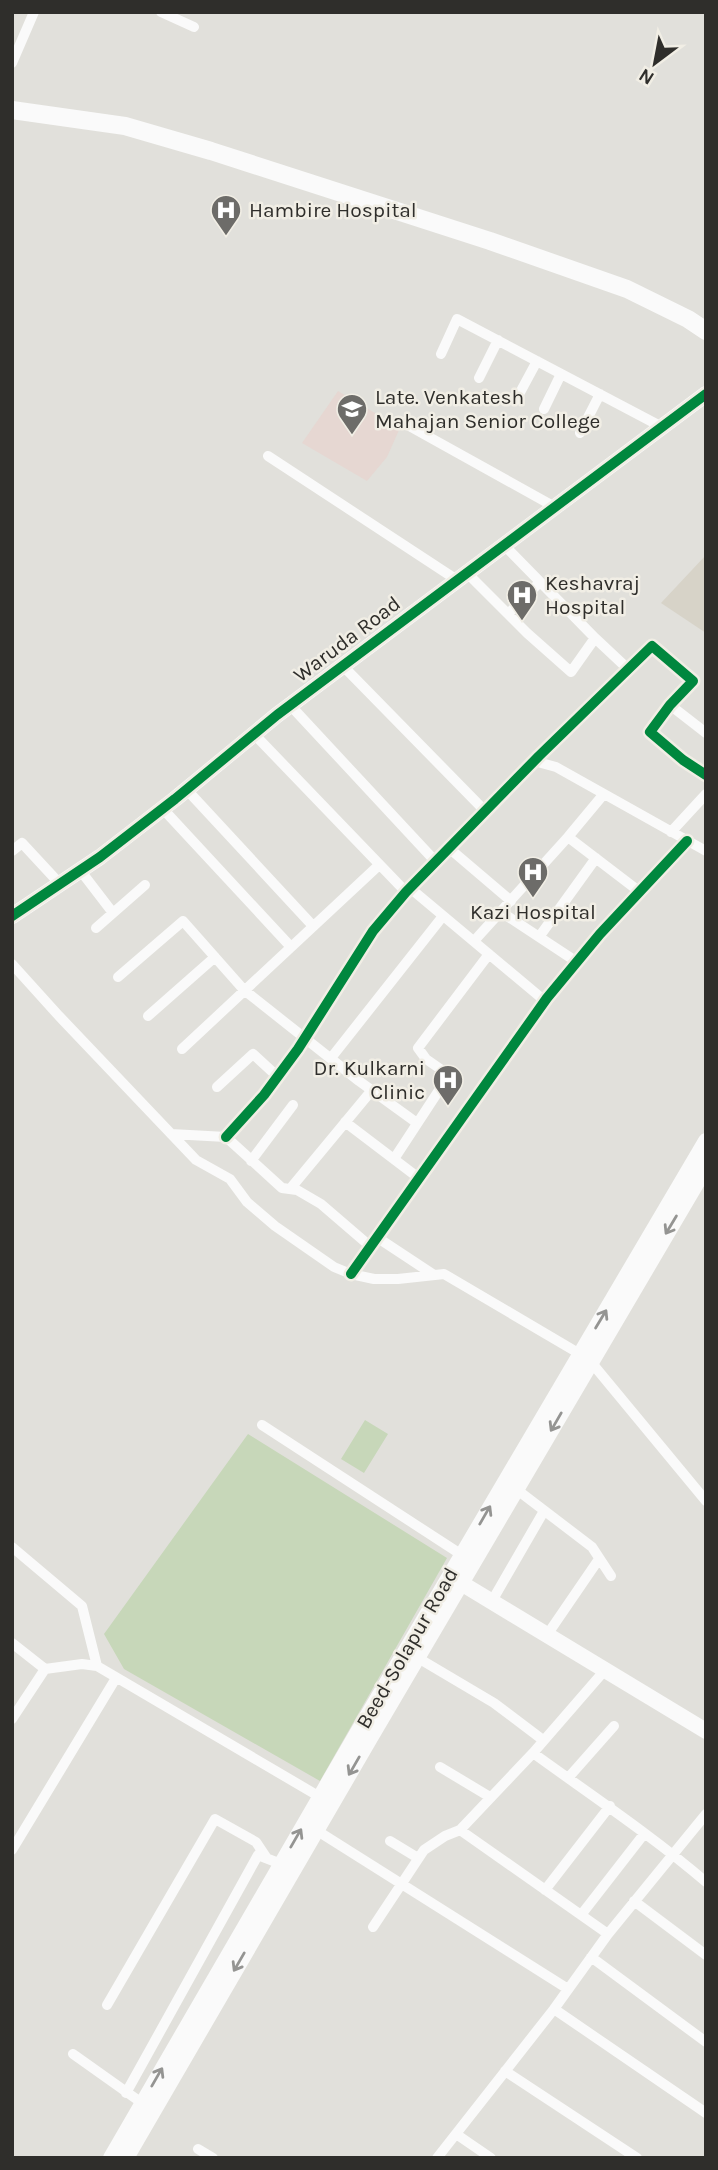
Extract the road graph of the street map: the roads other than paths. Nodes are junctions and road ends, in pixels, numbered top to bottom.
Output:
1 (34, 12) edge
2 (161, 12) edge
3 (194, 27) dead end
4 (12, 63) edge
5 (12, 110) edge
6 (706, 331) edge
7 (498, 340) junction
8 (441, 354) dead end
9 (537, 360) junction
10 (561, 374) junction
11 (479, 378) dead end
12 (600, 394) junction
13 (706, 394) edge
14 (516, 400) dead end
15 (544, 409) dead end
16 (402, 422) dead end
17 (662, 427) junction
18 (580, 433) dead end
19 (268, 456) dead end
20 (555, 507) junction
21 (504, 545) junction
22 (462, 576) junction
23 (540, 582) junction
24 (508, 614) junction
25 (595, 638) junction
26 (342, 666) junction
27 (628, 669) junction
28 (290, 705) junction
29 (670, 705) junction
30 (706, 733) edge
31 (254, 734) junction
32 (534, 761) junction
33 (706, 775) edge
34 (187, 790) junction
35 (706, 794) edge
36 (603, 795) junction
37 (163, 809) junction
38 (486, 812) junction
39 (671, 832) junction
40 (568, 837) junction
41 (687, 841) junction
42 (450, 849) junction
43 (12, 851) edge
44 (706, 851) edge
45 (596, 858) junction
46 (436, 862) junction
47 (378, 866) junction
48 (80, 870) junction
49 (60, 884) junction
50 (145, 885) dead end
51 (408, 890) junction
52 (640, 892) junction
53 (511, 901) junction
54 (501, 912) junction
55 (113, 913) junction
56 (12, 916) edge
57 (443, 916) junction
58 (313, 926) junction
59 (96, 928) dead end
60 (539, 937) junction
61 (474, 942) junction
62 (291, 947) junction
63 (488, 954) junction
64 (215, 957) junction
65 (577, 962) junction
66 (12, 964) edge
67 (118, 977) dead end
68 (244, 990) junction
69 (545, 1001) junction
70 (148, 1016) dead end
71 (305, 1038) junction
72 (182, 1049) dead end
73 (331, 1058) junction
74 (278, 1077) junction
75 (217, 1087) dead end
76 (372, 1090) junction
77 (293, 1105) dead end
78 (345, 1122) junction
79 (418, 1124) junction
80 (171, 1134) junction
81 (226, 1137) junction
82 (706, 1140) edge
83 (394, 1158) junction
84 (251, 1161) junction
85 (706, 1167) edge
86 (420, 1178) junction
87 (290, 1189) junction
88 (374, 1243) junction
89 (351, 1275) junction
90 (434, 1275) junction
91 (585, 1358) junction
92 (262, 1425) dead end
93 (516, 1489) junction
94 (706, 1501) edge
95 (544, 1511) junction
96 (12, 1547) edge
97 (462, 1555) junction
98 (599, 1559) junction
99 (611, 1576) dead end
100 (461, 1583) junction
101 (492, 1601) junction
102 (547, 1635) junction
103 (12, 1643) edge
104 (418, 1658) junction
105 (97, 1666) junction
106 (45, 1669) junction
107 (604, 1670) junction
108 (116, 1678) junction
109 (12, 1719) edge
110 (614, 1726) dead end
111 (706, 1731) edge
112 (543, 1740) junction
113 (533, 1753) junction
114 (440, 1767) dead end
115 (568, 1778) junction
116 (320, 1797) junction
117 (490, 1797) junction
118 (610, 1806) junction
119 (706, 1814) edge
120 (17, 1830) edge
121 (316, 1830) junction
122 (460, 1830) junction
123 (644, 1834) junction
124 (390, 1841) dead end
125 (12, 1850) edge
126 (672, 1853) junction
127 (418, 1858) junction
128 (274, 1861) junction
129 (706, 1882) edge
130 (402, 1884) junction
131 (545, 1890) junction
132 (634, 1901) junction
133 (581, 1915) junction
134 (373, 1927) dead end
135 (608, 1934) junction
136 (706, 1955) edge
137 (591, 1957) junction
138 (568, 1989) junction
139 (107, 2005) dead end
140 (554, 2009) junction
141 (706, 2042) edge
142 (73, 2054) dead end
143 (505, 2071) junction
144 (126, 2092) junction
145 (142, 2104) junction
146 (706, 2113) edge
147 (456, 2134) junction
148 (198, 2149) dead end
149 (111, 2158) edge
150 (127, 2158) edge
151 (213, 2158) edge
152 (438, 2158) edge
153 (491, 2158) edge
154 (637, 2158) edge

1 - 4 street
2 - 3 street
5 - 6 main road
7 - 8 street
7 - 9 street
7 - 11 street
9 - 10 street
9 - 14 street
10 - 12 street
10 - 15 street
12 - 17 street
12 - 18 street
13 - 17 main road, Waruda Road
16 - 20 street
17 - 20 main road, Waruda Road
19 - 22 street
20 - 21 main road, Waruda Road
21 - 22 main road, Waruda Road
21 - 23 street
22 - 24 street
22 - 26 main road, Waruda Road
23 - 24 street
23 - 25 street
24 - 25 street
25 - 27 street
26 - 28 main road, Waruda Road
26 - 38 street
27 - 29 street
27 - 32 street
28 - 31 main road, Waruda Road
28 - 46 street
29 - 30 street
29 - 33 street
31 - 34 main road, Waruda Road
31 - 47 street
32 - 36 street
32 - 38 street
34 - 37 main road, Waruda Road
34 - 58 street
35 - 39 street
36 - 39 street
36 - 40 street
37 - 48 main road, Waruda Road
37 - 62 street
38 - 42 street
39 - 41 street
40 - 45 street
40 - 53 street
41 - 44 street
41 - 52 street
42 - 46 street
42 - 53 street
43 - 49 street
45 - 52 street
45 - 60 street
46 - 51 street
47 - 51 street
47 - 58 street
48 - 49 main road, Waruda Road
48 - 55 street
49 - 56 main road, Waruda Road
50 - 55 street
51 - 57 street
51 - 71 street
52 - 65 street
53 - 54 street
54 - 60 street
54 - 61 street
55 - 59 street
57 - 61 street
57 - 73 street
58 - 62 street
60 - 65 street
61 - 63 street
62 - 68 street
63 - 69 street
63 - 79 street
64 - 67 street
64 - 68 street
64 - 70 street
65 - 69 street
66 - 80 street
68 - 71 street
68 - 72 street
69 - 86 street
71 - 73 street
71 - 74 street
73 - 76 street
74 - 75 street
74 - 81 street
76 - 78 street
76 - 79 street
77 - 84 street
78 - 83 street
78 - 87 street
79 - 83 street
80 - 81 street
80 - 89 street
81 - 84 street
91 -> 82 main road, Beed-Solapur Road
83 - 86 street
84 - 87 street
85 -> 91 main road, Beed-Solapur Road
86 - 88 street
87 - 88 street
88 - 89 street
88 - 90 street
89 - 90 street
90 - 91 street
91 -> 93 main road, Beed-Solapur Road
91 - 94 street
97 -> 91 main road, Beed-Solapur Road
92 - 97 street
93 - 95 street
93 - 100 main road, Beed-Solapur Road
95 - 98 street
95 - 101 street
96 - 105 street
97 - 116 main road, Beed-Solapur Road
98 - 99 street
98 - 102 street
100 - 101 main road
100 - 104 main road, Beed-Solapur Road
101 - 102 main road
102 - 107 main road
103 - 106 street
104 - 112 street
104 -> 121 main road, Beed-Solapur Road
105 - 106 street
105 - 108 street
106 - 109 street
107 - 111 main road
107 - 112 street
108 - 116 street
108 - 120 street
110 - 115 street
112 - 113 street
113 - 115 street
113 - 117 street
114 - 117 street
115 - 118 street
128 -> 116 main road, Beed-Solapur Road
117 - 122 street
118 - 123 street
118 - 131 street
119 - 126 street
120 - 125 street
121 - 130 street
121 -> 150 main road, Beed-Solapur Road
122 - 127 street
122 - 131 street
123 - 126 street
123 - 133 street
124 - 127 street
126 - 129 street
126 - 132 street
127 - 130 street
128 - 139 street
128 - 144 street
145 -> 128 main road, Beed-Solapur Road
130 - 134 street
130 - 138 street
131 - 133 street
132 - 135 street
132 - 136 street
133 - 135 street
135 - 137 street
137 - 138 street
137 - 141 street
138 - 140 street
140 - 143 street
140 - 146 street
142 - 144 street
143 - 147 street
143 - 154 street
144 - 145 street
145 - 149 main road, Beed-Solapur Road
147 - 152 street
147 - 153 street
148 - 151 street

